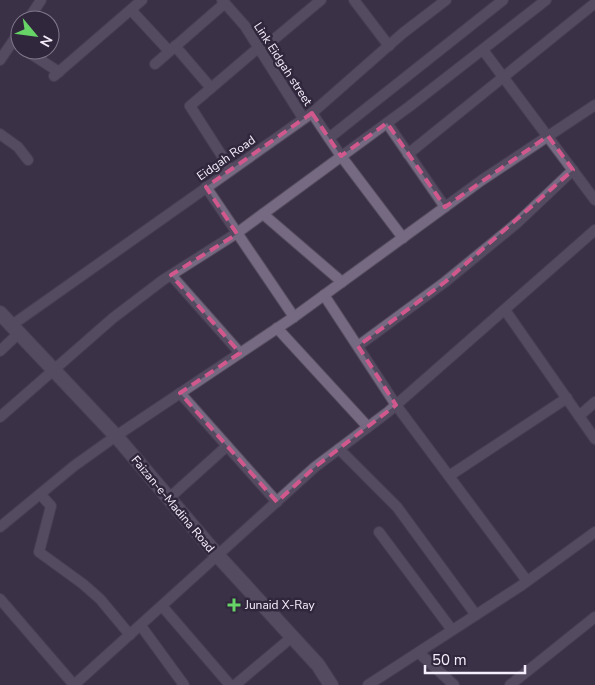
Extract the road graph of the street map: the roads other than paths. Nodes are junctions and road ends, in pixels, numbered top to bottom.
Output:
1 (142, 0) edge
2 (321, 0) edge
3 (354, 0) edge
4 (446, 0) edge
5 (503, 0) edge
6 (546, 0) edge
7 (224, 2) edge
8 (595, 3) edge
9 (131, 10) junction
10 (389, 46) junction
11 (172, 49) junction
12 (259, 49) junction
13 (10, 50) edge
14 (482, 50) junction
15 (0, 60) edge
16 (38, 60) edge
17 (154, 64) dead end
18 (504, 77) junction
19 (210, 88) junction
20 (595, 104) edge
21 (308, 116) junction
22 (387, 123) junction
23 (0, 134) edge
24 (548, 136) junction
25 (328, 138) junction
26 (408, 154) junction
27 (341, 156) junction
28 (28, 160) dead end
29 (230, 170) junction
30 (573, 170) junction
31 (206, 187) junction
32 (595, 200) edge
33 (445, 207) junction
34 (263, 214) junction
35 (595, 230) edge
36 (237, 233) junction
37 (403, 238) junction
38 (171, 275) junction
39 (342, 282) junction
40 (324, 295) junction
41 (505, 310) junction
42 (0, 313) edge
43 (294, 317) junction
44 (277, 328) junction
45 (16, 329) junction
46 (358, 346) junction
47 (0, 352) edge
48 (240, 353) junction
49 (53, 371) junction
50 (180, 393) junction
51 (567, 398) junction
52 (595, 402) edge
53 (396, 405) junction
54 (579, 416) junction
55 (0, 418) edge
56 (368, 427) junction
57 (116, 436) junction
58 (595, 439) edge
59 (227, 446) junction
60 (339, 449) junction
61 (450, 476) junction
62 (40, 494) junction
63 (168, 500) junction
64 (277, 502) junction
65 (0, 527) edge
66 (379, 532) dead end
67 (595, 532) edge
68 (218, 556) junction
69 (527, 581) junction
70 (0, 599) edge
71 (162, 606) junction
72 (476, 615) junction
73 (595, 617) edge
74 (141, 626) junction
75 (452, 630) junction
76 (130, 635) junction
77 (292, 637) junction
78 (419, 653) junction
79 (74, 685) edge
80 (184, 685) edge
81 (230, 685) edge
82 (235, 685) edge
83 (331, 685) edge
84 (368, 685) edge
85 (454, 685) edge
86 (510, 685) edge

1 - 9 street
2 - 12 street
3 - 10 street
4 - 10 street, Eidgah Road
5 - 25 street
6 - 14 street
7 - 11 street
7 - 12 street, Link Eidgah street
8 - 18 street
9 - 11 street
9 - 16 street
10 - 21 street, Eidgah Road
11 - 17 street
11 - 19 street
12 - 19 street
12 - 21 street, Link Eidgah street
13 - 15 street
14 - 18 street
14 - 22 street
18 - 24 street
18 - 26 street
19 - 29 street
20 - 24 street
21 - 25 street, Link Eidgah street
21 - 29 street, Eidgah Road
22 - 26 street
22 - 27 street
23 - 28 street
24 - 30 street
24 - 33 street
25 - 27 street, Link Eidgah street
26 - 33 street
27 - 34 street
27 - 37 street, Link Eidgah street
29 - 31 street, Eidgah Road
30 - 32 street
30 - 46 street
31 - 36 street
31 - 45 street, Eidgah Road
33 - 37 street
34 - 36 street
34 - 39 street
35 - 41 street
36 - 38 street
36 - 43 street
37 - 39 street
38 - 48 street
38 - 49 street
39 - 40 street
40 - 43 street
40 - 46 street
41 - 51 street
41 - 53 street
42 - 45 street, Faizan-e-Madina Road
43 - 44 street
44 - 48 street
44 - 56 street
45 - 47 street, Eidgah Road
45 - 49 street, Faizan-e-Madina Road
46 - 53 street
48 - 50 street
49 - 55 street
49 - 57 street, Faizan-e-Madina Road
50 - 57 street
50 - 59 street
51 - 54 street
51 - 61 street
52 - 54 street
53 - 56 street
53 - 61 street
54 - 58 street
56 - 60 street
57 - 62 street
57 - 63 street, Faizan-e-Madina Road
59 - 63 street
59 - 64 street
60 - 64 street
60 - 72 street
61 - 69 street
62 - 65 street
62 - 76 street
63 - 68 street, Faizan-e-Madina Road
64 - 68 street
66 - 75 street
67 - 69 street
68 - 71 street
68 - 77 street, Faizan-e-Madina Road
69 - 72 street
70 - 79 street
71 - 74 street
71 - 81 street
72 - 75 street
73 - 86 street
74 - 76 street
74 - 80 street
75 - 78 street
76 - 79 street
77 - 82 street
77 - 83 street, Faizan-e-Madina Road
78 - 84 street
78 - 85 street

